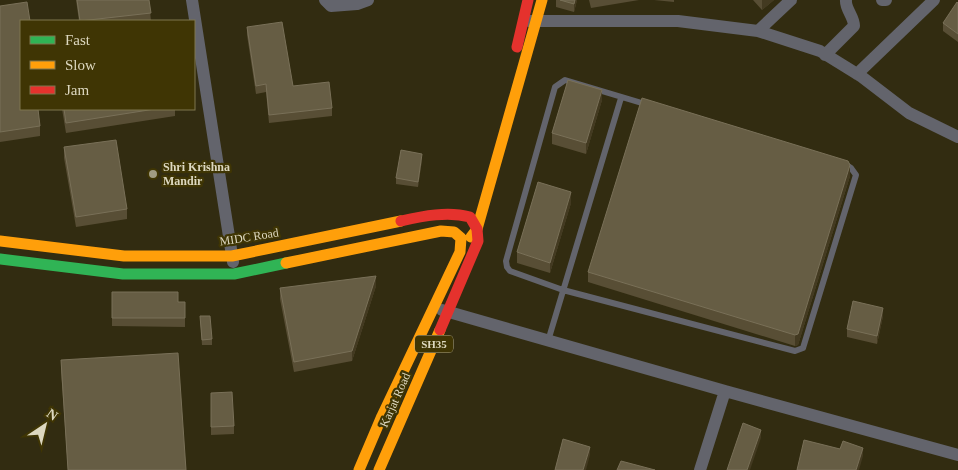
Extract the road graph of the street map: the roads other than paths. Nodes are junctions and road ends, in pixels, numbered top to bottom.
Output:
1 (192, 0) edge
2 (325, 0) edge
3 (368, 0) edge
4 (528, 0) edge
5 (542, 0) edge
6 (791, 0) edge
7 (846, 0) edge
8 (882, 0) edge
9 (886, 0) edge
10 (934, 0) edge
11 (524, 22) junction
12 (538, 22) junction
13 (758, 30) junction
14 (826, 55) junction
15 (857, 74) junction
16 (621, 98) junction
17 (958, 137) edge
18 (470, 217) junction
19 (477, 229) junction
20 (462, 240) junction
21 (0, 241) edge
22 (232, 256) junction
23 (0, 259) edge
24 (234, 274) junction
25 (563, 290) junction
26 (435, 308) junction
27 (448, 312) junction
28 (548, 341) junction
29 (725, 390) junction
30 (958, 454) edge
31 (359, 470) edge
32 (379, 470) edge
33 (700, 470) edge

1 - 22 street
2 - 3 street
4 - 11 main road, Karjat Road
5 - 12 main road, Karjat Road
6 - 13 street
7 - 14 street
8 - 9 street
10 - 15 street
11 - 12 street
11 - 18 main road, Karjat Road
12 - 13 street
12 - 19 main road, Karjat Road
13 - 14 street
14 - 15 street
15 - 17 street
16 - 25 lane
16 - 25 lane
16 - 25 lane
18 - 19 main road
18 - 20 main road, Karjat Road
18 - 22 main road, MIDC Road
19 - 20 main road, Karjat Road
19 - 27 main road, Karjat Road / SH35
20 - 24 main road
20 - 26 main road, Karjat Road / SH35
21 - 22 main road, MIDC Road
22 - 24 street
23 - 24 main road
25 - 28 lane
26 - 27 street
26 - 31 main road, Karjat Road / SH35
27 - 28 street
27 - 32 main road, Karjat Road / SH35
28 - 29 street
29 - 30 street
29 - 33 street

